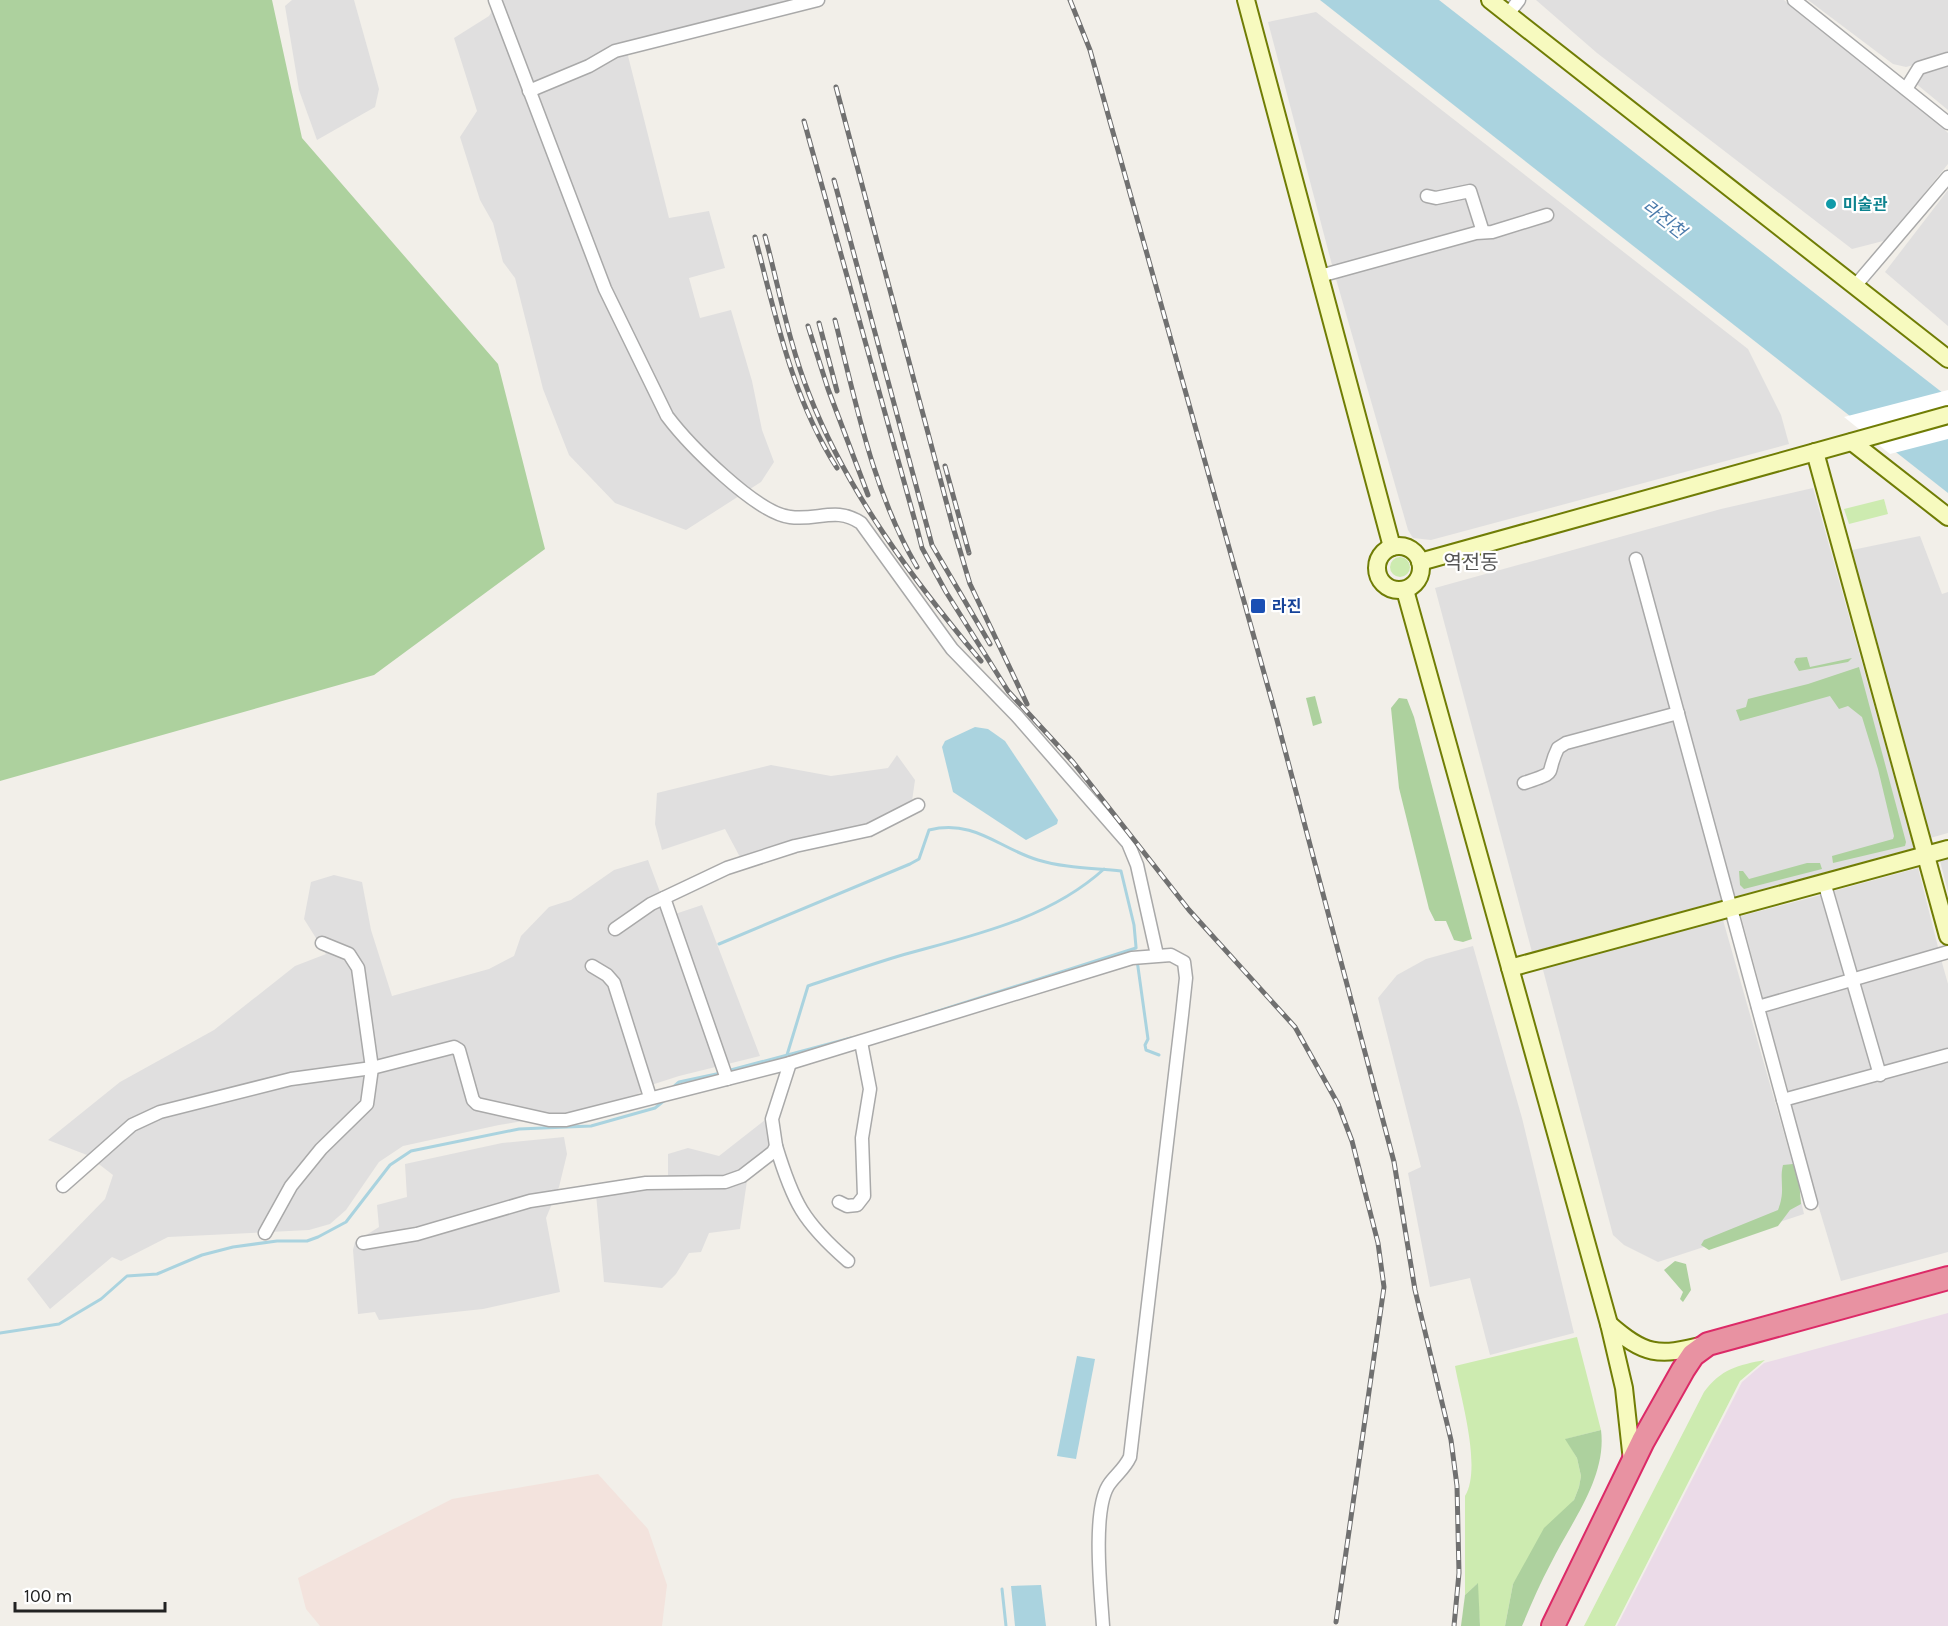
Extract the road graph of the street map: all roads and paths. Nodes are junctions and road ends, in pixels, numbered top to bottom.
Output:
1 (495, 0) edge
2 (818, 0) edge
3 (1246, 0) edge
4 (1490, 0) edge
5 (1519, 0) edge
6 (1794, 0) edge
7 (1508, 14) junction
8 (1948, 59) edge
9 (1906, 89) junction
10 (529, 91) junction
11 (1948, 123) edge
12 (1948, 177) edge
13 (1427, 196) dead end
14 (1547, 214) dead end
15 (1483, 232) junction
16 (1320, 276) junction
17 (1855, 285) junction
18 (1948, 359) edge
19 (1948, 415) edge
20 (1860, 439) junction
21 (1815, 452) junction
22 (1948, 517) edge
23 (1392, 547) junction
24 (1636, 559) dead end
25 (1420, 562) junction
26 (1405, 590) junction
27 (1678, 713) junction
28 (1524, 783) dead end
29 (918, 805) dead end
30 (1948, 849) edge
31 (1926, 855) junction
32 (1824, 882) junction
33 (664, 898) junction
34 (1731, 908) junction
35 (615, 929) dead end
36 (1948, 936) edge
37 (322, 943) dead end
38 (1948, 952) edge
39 (1157, 955) junction
40 (592, 966) dead end
41 (1510, 969) junction
42 (1853, 981) junction
43 (1758, 1007) junction
44 (861, 1042) junction
45 (1948, 1055) edge
46 (790, 1063) junction
47 (372, 1068) junction
48 (1880, 1075) junction
49 (727, 1079) junction
50 (663, 1094) junction
51 (1783, 1101) junction
52 (776, 1146) junction
53 (63, 1186) dead end
54 (839, 1202) dead end
55 (1812, 1203) dead end
56 (265, 1233) dead end
57 (363, 1243) dead end
58 (848, 1261) dead end
59 (1948, 1278) edge
60 (1609, 1324) junction
61 (1708, 1344) junction
62 (1632, 1468) junction
63 (1103, 1626) edge
64 (1553, 1626) edge

1 - 10 street
2 - 10 street
3 - 16 main road
4 - 7 main road
5 - 7 street
6 - 9 street
7 - 17 main road
8 - 9 street
9 - 11 street
10 - 39 street
12 - 17 street
13 - 15 street
14 - 15 street
15 - 16 street
16 - 23 main road
17 - 18 main road
19 - 20 main road
20 - 21 main road
20 - 22 main road
21 - 25 main road
21 - 31 main road
23 - 25 main road
23 - 26 main road
24 - 27 street
25 - 26 main road
26 - 41 main road
27 - 28 street
27 - 34 street
29 - 33 street
30 - 31 main road
31 - 32 main road
31 - 36 main road
32 - 34 main road
32 - 42 street
33 - 35 street
33 - 49 street
34 - 41 main road
34 - 43 street
37 - 47 street
38 - 42 street
39 - 44 street
39 - 63 street
40 - 50 street
41 - 60 main road
42 - 43 street
42 - 48 street
43 - 51 street
44 - 46 street
44 - 54 street
45 - 48 street
46 - 49 street
46 - 52 street
47 - 50 street
47 - 53 street
47 - 56 street
48 - 51 street
49 - 50 street
51 - 55 street
52 - 57 street
52 - 58 street
59 - 61 highway
60 - 61 main road
60 - 62 main road
61 - 62 highway
62 - 64 highway

